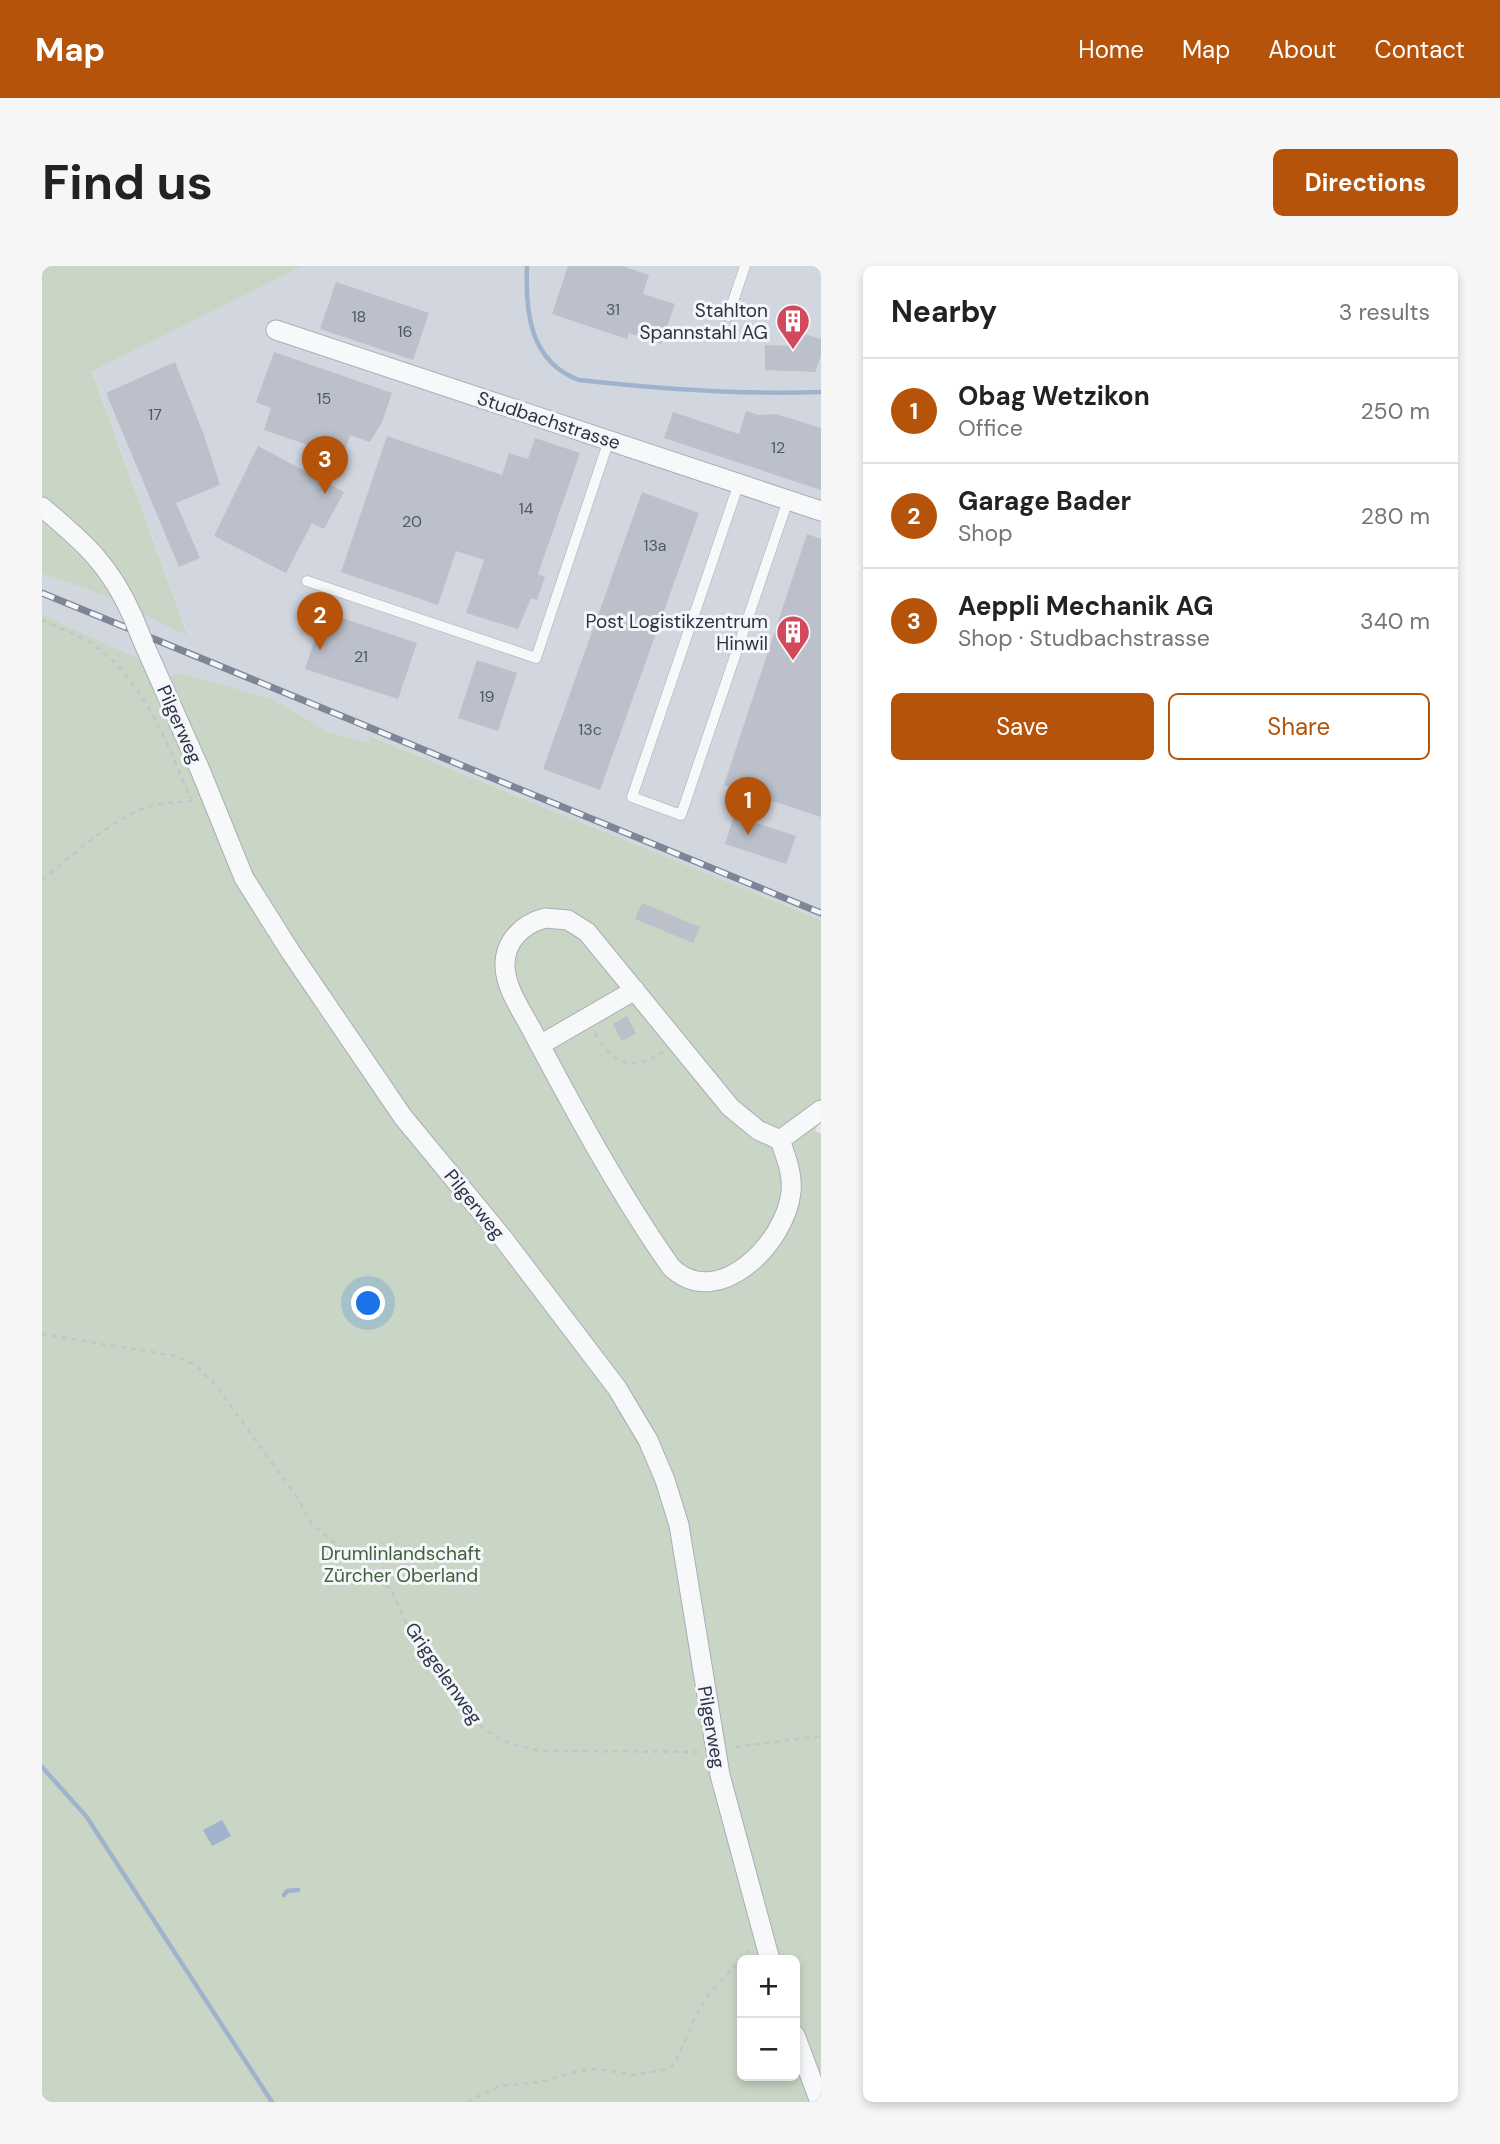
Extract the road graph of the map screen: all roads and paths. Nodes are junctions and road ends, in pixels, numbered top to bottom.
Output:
1 (745, 266) edge
2 (728, 316) dead end
3 (276, 330) dead end
4 (610, 440) junction
5 (739, 483) junction
6 (788, 500) junction
7 (42, 507) edge
8 (821, 511) edge
9 (307, 581) dead end
10 (42, 620) edge
11 (213, 800) junction
12 (192, 802) junction
13 (42, 880) edge
14 (635, 990) junction
15 (586, 1018) junction
16 (676, 1041) junction
17 (540, 1045) junction
18 (821, 1110) edge
19 (780, 1140) junction
20 (42, 1334) edge
21 (821, 1736) edge
22 (715, 1750) junction
23 (763, 1937) junction
24 (768, 1955) edge
25 (800, 2048) edge
26 (467, 2102) edge
27 (820, 2102) edge

1 - 2 lane
3 - 4 street, Studbachstrasse
4 - 5 street, Studbachstrasse
4 - 9 lane
5 - 6 street, Studbachstrasse
5 - 6 lane
6 - 8 street, Studbachstrasse
7 - 11 street, Pilgerweg, bridge
10 - 12 path
11 - 12 path
11 - 22 street, Pilgerweg
12 - 13 path
14 - 15 street
14 - 16 street
14 - 17 street
15 - 16 path
15 - 17 street
16 - 19 street
17 - 19 street
18 - 19 street
20 - 22 path, Griggelenweg
21 - 22 path, Griggelenweg
22 - 23 street, Pilgerweg
23 - 24 street, Pilgerweg
23 - 26 path
25 - 27 street

